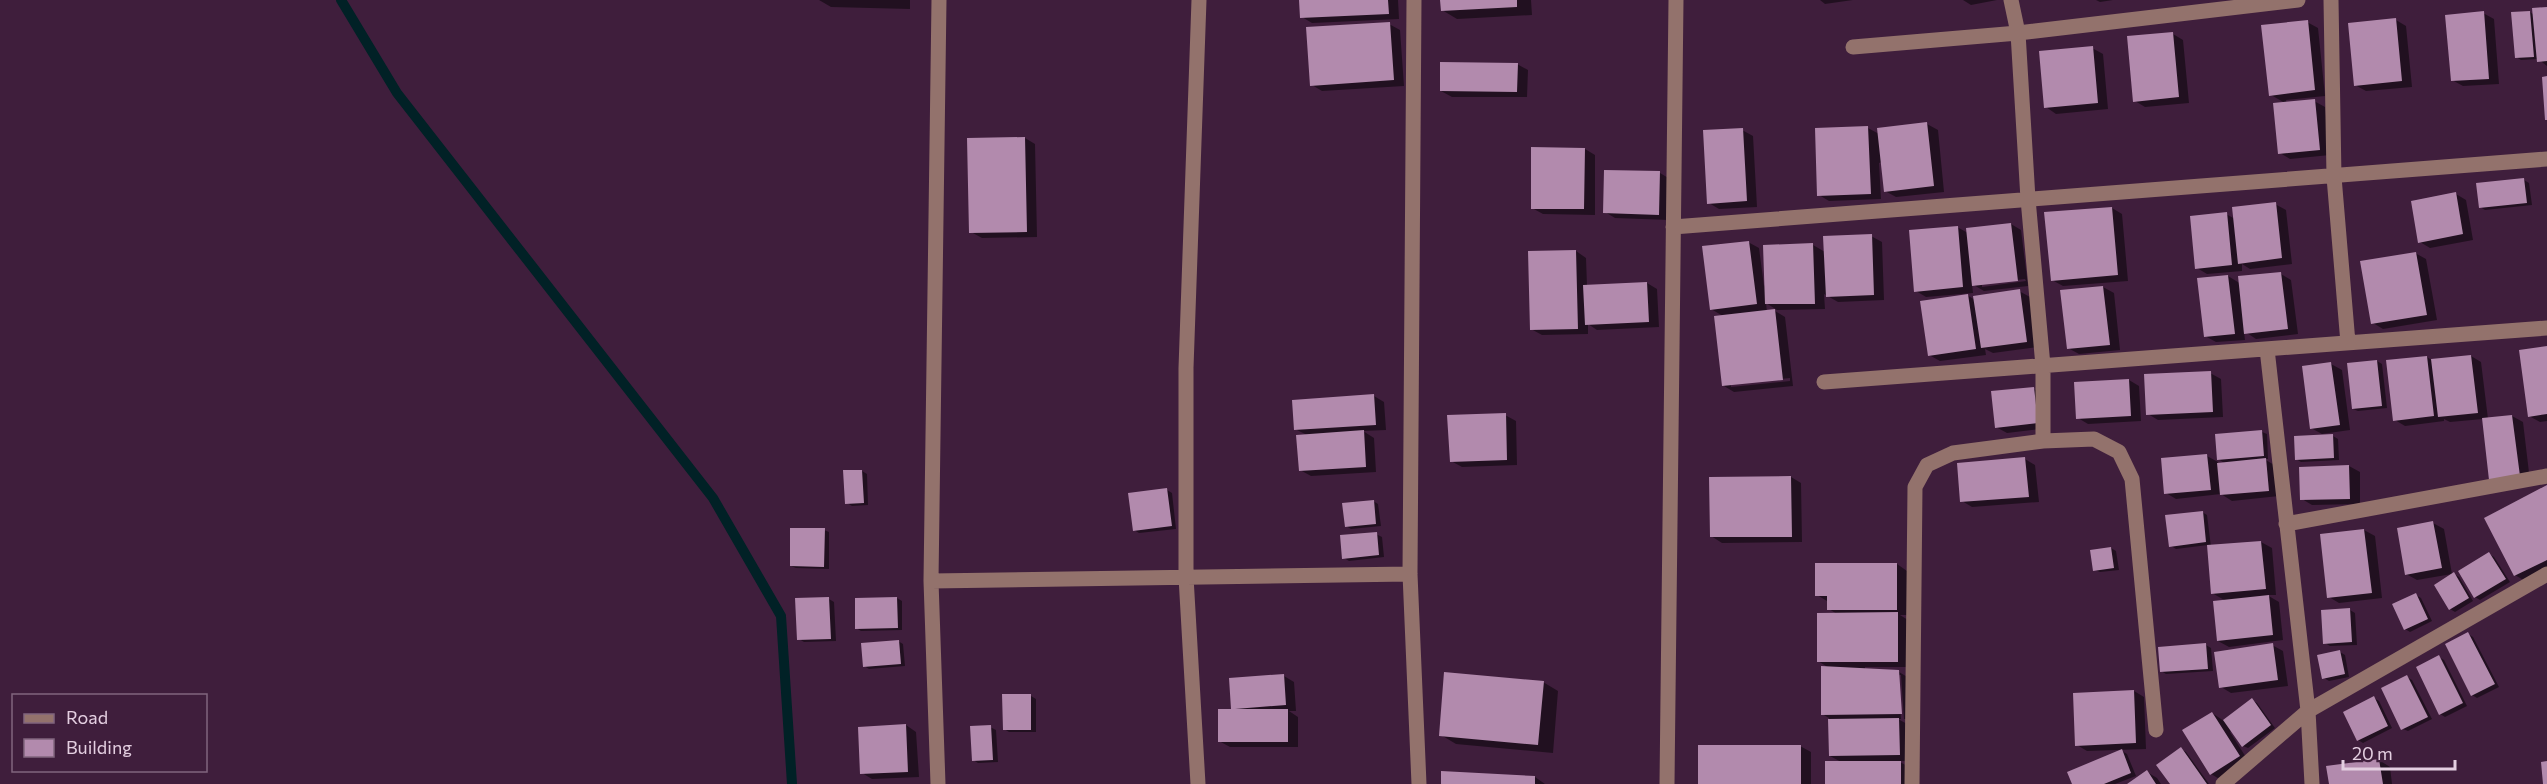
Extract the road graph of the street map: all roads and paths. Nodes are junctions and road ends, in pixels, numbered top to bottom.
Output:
1 (939, 0) edge
2 (1199, 0) edge
3 (1414, 0) edge
4 (1676, 0) edge
5 (2011, 0) edge
6 (2298, 0) edge
7 (2331, 0) edge
8 (2018, 33) junction
9 (1853, 47) dead end
10 (2547, 159) edge
11 (2334, 177) junction
12 (2028, 199) junction
13 (1673, 227) junction
14 (2547, 328) edge
15 (2348, 343) junction
16 (2267, 349) junction
17 (2043, 366) junction
18 (1824, 382) dead end
19 (2043, 441) junction
20 (2547, 476) edge
21 (2286, 524) junction
22 (1410, 574) junction
23 (2547, 574) edge
24 (1186, 577) junction
25 (931, 581) junction
26 (2308, 711) junction
27 (2156, 730) dead end
28 (938, 784) edge
29 (1198, 784) edge
30 (1419, 784) edge
31 (1667, 784) edge
32 (1912, 784) edge
33 (2223, 784) edge
34 (2312, 784) edge

1 - 25 street
2 - 24 street
3 - 22 street
4 - 13 street
5 - 8 street
6 - 8 street
7 - 11 street
8 - 9 street
8 - 12 street
10 - 11 street
11 - 12 street
11 - 15 street
12 - 13 street
12 - 17 street
13 - 31 street
14 - 15 street
15 - 16 street
16 - 17 street
16 - 21 street
17 - 18 street
17 - 19 street
19 - 27 street
19 - 32 street
20 - 21 street
21 - 26 street
22 - 24 street
22 - 30 street
23 - 26 street
24 - 25 street
24 - 29 street
25 - 28 street
26 - 33 street
26 - 34 street

